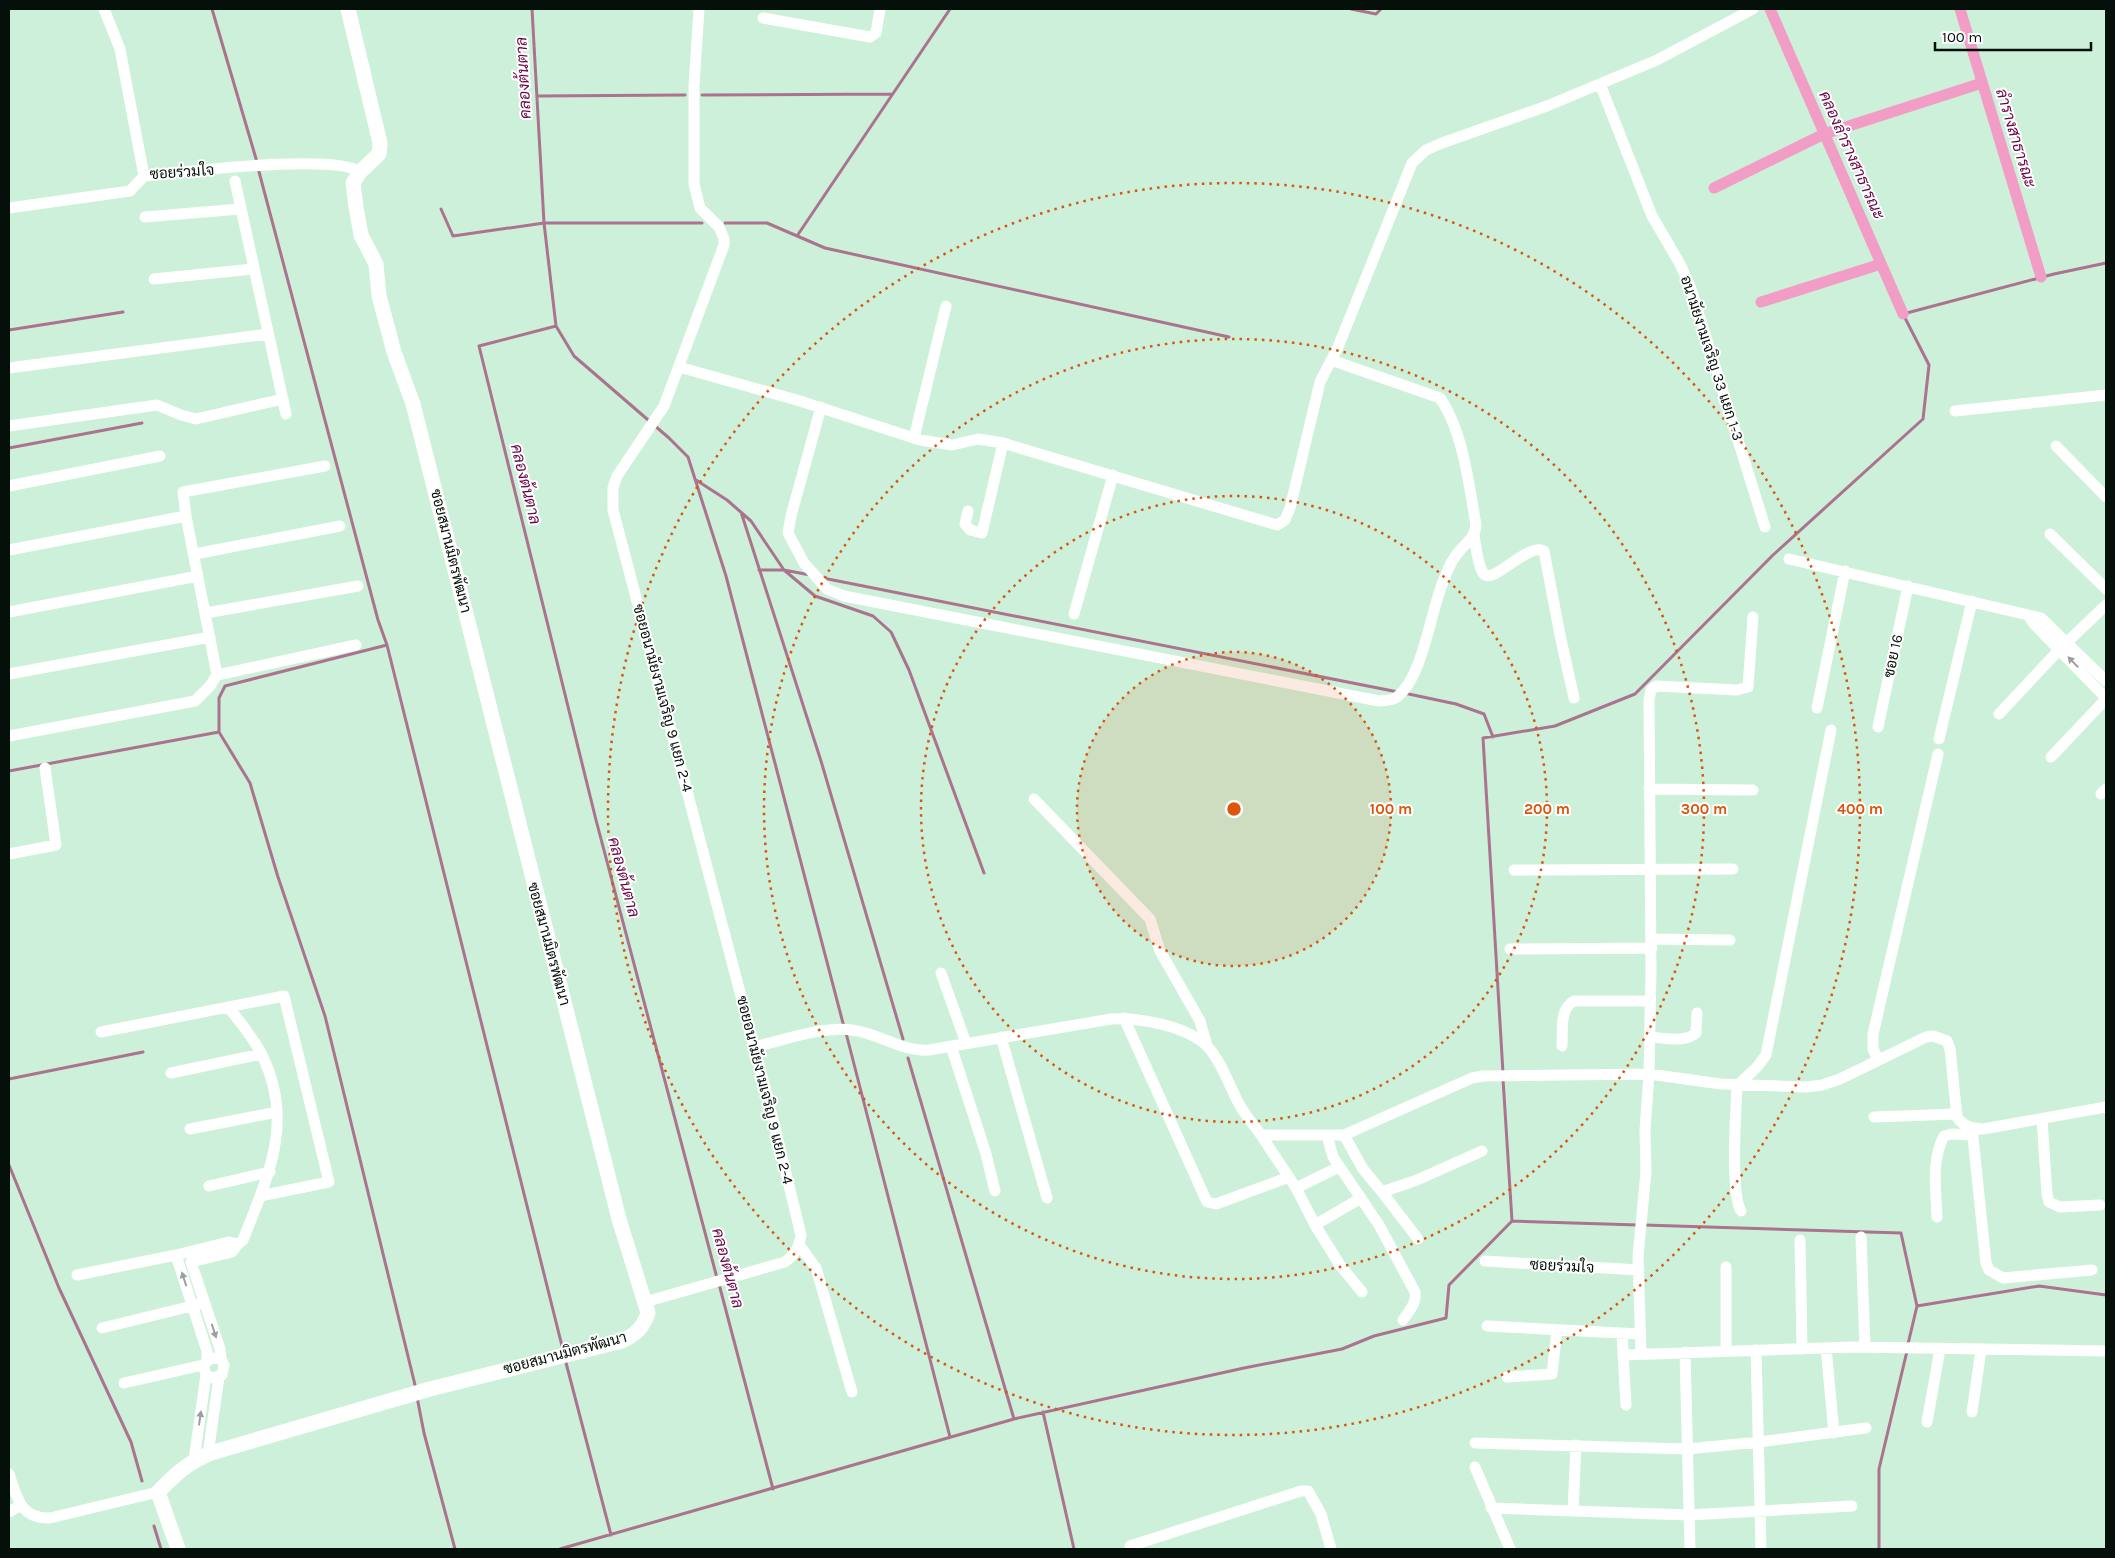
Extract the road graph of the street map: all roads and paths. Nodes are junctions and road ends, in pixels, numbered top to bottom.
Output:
1 (104, 9) edge
2 (348, 9) edge
3 (699, 9) edge
4 (880, 9) edge
5 (1753, 9) edge
6 (763, 18) dead end
7 (1600, 84) junction
8 (360, 172) junction
9 (144, 176) junction
10 (235, 181) dead end
11 (9, 208) edge
12 (240, 208) junction
13 (145, 218) dead end
14 (254, 269) junction
15 (154, 279) dead end
16 (946, 306) dead end
17 (268, 334) junction
18 (1331, 360) junction
19 (679, 367) junction
20 (9, 368) edge
21 (2106, 395) edge
22 (283, 399) junction
23 (821, 407) junction
24 (1955, 411) dead end
25 (286, 414) dead end
26 (9, 426) edge
27 (914, 438) junction
28 (1003, 443) junction
29 (2056, 446) dead end
30 (160, 456) dead end
31 (325, 466) dead end
32 (1113, 475) junction
33 (9, 486) edge
34 (2106, 497) edge
35 (968, 511) dead end
36 (186, 516) junction
37 (340, 526) dead end
38 (1765, 527) dead end
39 (2050, 534) dead end
40 (1474, 535) junction
41 (9, 550) edge
42 (195, 554) junction
43 (1789, 559) dead end
44 (1845, 571) junction
45 (198, 576) junction
46 (358, 586) dead end
47 (1908, 586) junction
48 (2106, 589) edge
49 (1972, 601) junction
50 (2106, 605) edge
51 (9, 612) edge
52 (206, 612) junction
53 (1074, 614) dead end
54 (1753, 617) dead end
55 (210, 637) junction
56 (356, 645) dead end
57 (2063, 645) junction
58 (9, 674) edge
59 (217, 674) junction
60 (2106, 681) edge
61 (1574, 698) dead end
62 (2106, 698) edge
63 (1817, 708) dead end
64 (1999, 714) dead end
65 (1878, 727) dead end
66 (1831, 730) dead end
67 (9, 736) edge
68 (1939, 739) dead end
69 (1938, 754) dead end
70 (2050, 757) dead end
71 (45, 768) dead end
72 (1649, 789) junction
73 (1753, 790) dead end
74 (1034, 799) dead end
75 (9, 854) edge
76 (1733, 869) dead end
77 (1514, 870) dead end
78 (1650, 870) junction
79 (1730, 940) dead end
80 (1652, 943) junction
81 (1510, 949) dead end
82 (941, 973) dead end
83 (1650, 1001) junction
84 (228, 1007) junction
85 (1697, 1013) dead end
86 (1124, 1018) junction
87 (101, 1032) dead end
88 (1001, 1037) junction
89 (1650, 1037) junction
90 (966, 1043) junction
91 (951, 1046) junction
92 (1207, 1046) junction
93 (1562, 1046) dead end
94 (754, 1047) junction
95 (261, 1054) junction
96 (1878, 1059) junction
97 (171, 1073) dead end
98 (1649, 1074) junction
99 (1738, 1086) junction
100 (2106, 1107) edge
101 (277, 1112) junction
102 (1957, 1114) junction
103 (1874, 1118) dead end
104 (2042, 1119) junction
105 (190, 1129) dead end
106 (1972, 1132) junction
107 (1261, 1135) junction
108 (1344, 1135) junction
109 (1327, 1136) junction
110 (1482, 1151) dead end
111 (1339, 1167) junction
112 (270, 1172) junction
113 (1289, 1177) junction
114 (209, 1186) dead end
115 (1296, 1188) junction
116 (995, 1191) dead end
117 (1382, 1192) junction
118 (260, 1196) junction
119 (1046, 1198) dead end
120 (1361, 1198) junction
121 (2100, 1205) dead end
122 (1741, 1211) dead end
123 (1937, 1217) dead end
124 (1315, 1226) junction
125 (1861, 1237) dead end
126 (1418, 1239) dead end
127 (1800, 1240) dead end
128 (800, 1246) junction
129 (185, 1256) junction
130 (1485, 1261) dead end
131 (1726, 1267) dead end
132 (1639, 1270) junction
133 (2092, 1270) dead end
134 (77, 1275) dead end
135 (1362, 1292) dead end
136 (645, 1302) junction
137 (199, 1305) junction
138 (1403, 1320) dead end
139 (1488, 1326) dead end
140 (102, 1328) dead end
141 (1557, 1330) junction
142 (1622, 1334) junction
143 (1640, 1334) junction
144 (1865, 1347) junction
145 (1826, 1348) junction
146 (1802, 1349) junction
147 (1940, 1349) junction
148 (1756, 1350) junction
149 (1981, 1350) junction
150 (1726, 1351) junction
151 (2106, 1351) edge
152 (1685, 1352) junction
153 (1641, 1354) junction
154 (1623, 1355) junction
155 (221, 1360) junction
156 (206, 1367) junction
157 (219, 1377) junction
158 (1507, 1377) dead end
159 (124, 1383) dead end
160 (852, 1392) dead end
161 (1626, 1405) dead end
162 (1972, 1412) dead end
163 (1927, 1422) dead end
164 (1866, 1428) dead end
165 (1834, 1432) junction
166 (1759, 1442) junction
167 (1475, 1443) dead end
168 (1576, 1445) junction
169 (1686, 1449) junction
170 (201, 1457) junction
171 (1475, 1467) dead end
172 (9, 1474) edge
173 (158, 1492) junction
174 (21, 1505) junction
175 (1852, 1506) dead end
176 (1491, 1508) junction
177 (1760, 1511) junction
178 (9, 1512) edge
179 (1573, 1512) junction
180 (1689, 1515) junction
181 (1130, 1546) dead end
182 (178, 1549) edge
183 (1332, 1549) edge
184 (1510, 1549) edge
185 (1690, 1549) edge
186 (1761, 1549) edge

1 - 9 street, ซอยร่วมใจ
2 - 8 street
3 - 19 street, ซอยอนามัยงามเจริญ 9 แยก 2-4
4 - 6 street
5 - 7 street
7 - 18 street
7 - 38 street, อนามัยงามเจริญ 33 แยก 1-3
8 - 9 street, ซอยร่วมใจ
8 - 136 street, ซอยสมานมิตรพัฒนา
9 - 11 street
10 - 12 street
12 - 13 street
12 - 14 street
14 - 15 street
14 - 17 street
16 - 27 street
17 - 20 street
17 - 22 street
18 - 32 street
18 - 40 street
19 - 23 street
19 - 94 street, ซอยอนามัยงามเจริญ 9 แยก 2-4
21 - 24 street
22 - 25 street
22 - 26 street
23 - 27 street
23 - 40 street
27 - 28 street
28 - 32 street
28 - 35 street
29 - 34 street
30 - 33 street
31 - 36 street
32 - 53 street
36 - 41 street
36 - 42 street
37 - 42 street
39 - 48 street
40 - 61 street
42 - 45 street
43 - 44 street
44 - 47 street
44 - 63 street
45 - 51 street
45 - 52 street
46 - 52 street
47 - 49 street
47 - 65 street, ซอย 16
49 - 57 street
49 - 68 street
50 - 57 street
52 - 55 street
54 - 72 street
55 - 58 street
55 - 59 street
56 - 59 street
57 - 60 street
62 -> 57 street
57 - 64 street
59 - 67 street
62 - 70 street
66 - 99 street
69 - 96 street
71 - 75 street
72 - 73 street
72 - 78 street
74 - 92 street
76 - 78 street
77 - 78 street
78 - 80 street
79 - 80 street
80 - 81 street
80 - 83 street
82 - 90 street
83 - 89 street
83 - 93 street
84 - 87 street
84 - 95 street
84 - 118 street
85 - 89 street
86 - 88 street
86 - 92 street
86 - 113 street
88 - 90 street
88 - 119 street
89 - 98 street
90 - 91 street
91 - 94 street
91 - 116 street
92 - 107 street
94 - 128 street, ซอยอนามัยงามเจริญ 9 แยก 2-4
95 - 97 street
95 - 101 street
96 - 99 street
96 - 102 street
98 - 99 street
98 - 108 street
98 - 132 street
99 - 122 street
100 - 104 street
101 - 105 street
101 - 112 street
102 - 103 street
102 - 106 street
104 - 106 street
104 - 121 street
106 - 123 street
106 - 133 street
107 - 109 street
107 - 113 street
108 - 109 street
108 - 117 street
109 - 111 street
110 - 117 street
111 - 115 street
111 - 120 street
112 - 114 street
112 - 118 street
113 - 115 street
115 - 124 street
117 - 126 street
118 - 129 street
120 - 124 street
120 - 138 street
124 - 135 street
125 - 144 street
127 - 146 street
128 - 136 street
128 - 160 street
129 - 134 street
129 - 137 street
130 - 132 street, ซอยร่วมใจ
131 - 150 street
132 - 143 street
136 - 170 street, ซอยสมานมิตรพัฒนา
137 - 140 street
137 -> 155 street
137 - 156 street
139 - 141 street
141 - 142 street
141 - 158 street
142 - 143 street
142 - 154 street
143 - 153 street
144 - 145 street
144 - 147 street
145 - 146 street
145 - 165 street
146 - 148 street
147 - 149 street
147 - 163 street
148 - 150 street
148 - 166 street
149 - 151 street
149 - 162 street
150 - 152 street
152 - 153 street
152 - 169 street
153 - 154 street
154 - 161 street
155 - 156 street
155 - 157 street
156 - 157 street
156 - 159 street
170 -> 156 street
157 - 170 street
164 - 165 street
165 - 166 street
166 - 169 street
166 - 177 street
167 - 168 street
168 - 169 street
168 - 179 street
169 - 180 street
170 - 173 street, ซอยสมานมิตรพัฒนา
171 - 176 street
172 - 174 street
173 - 174 street
173 - 182 street
174 - 178 street
175 - 177 street
176 - 179 street
176 - 184 street
177 - 180 street
177 - 186 street
179 - 180 street
180 - 185 street
181 - 183 street

